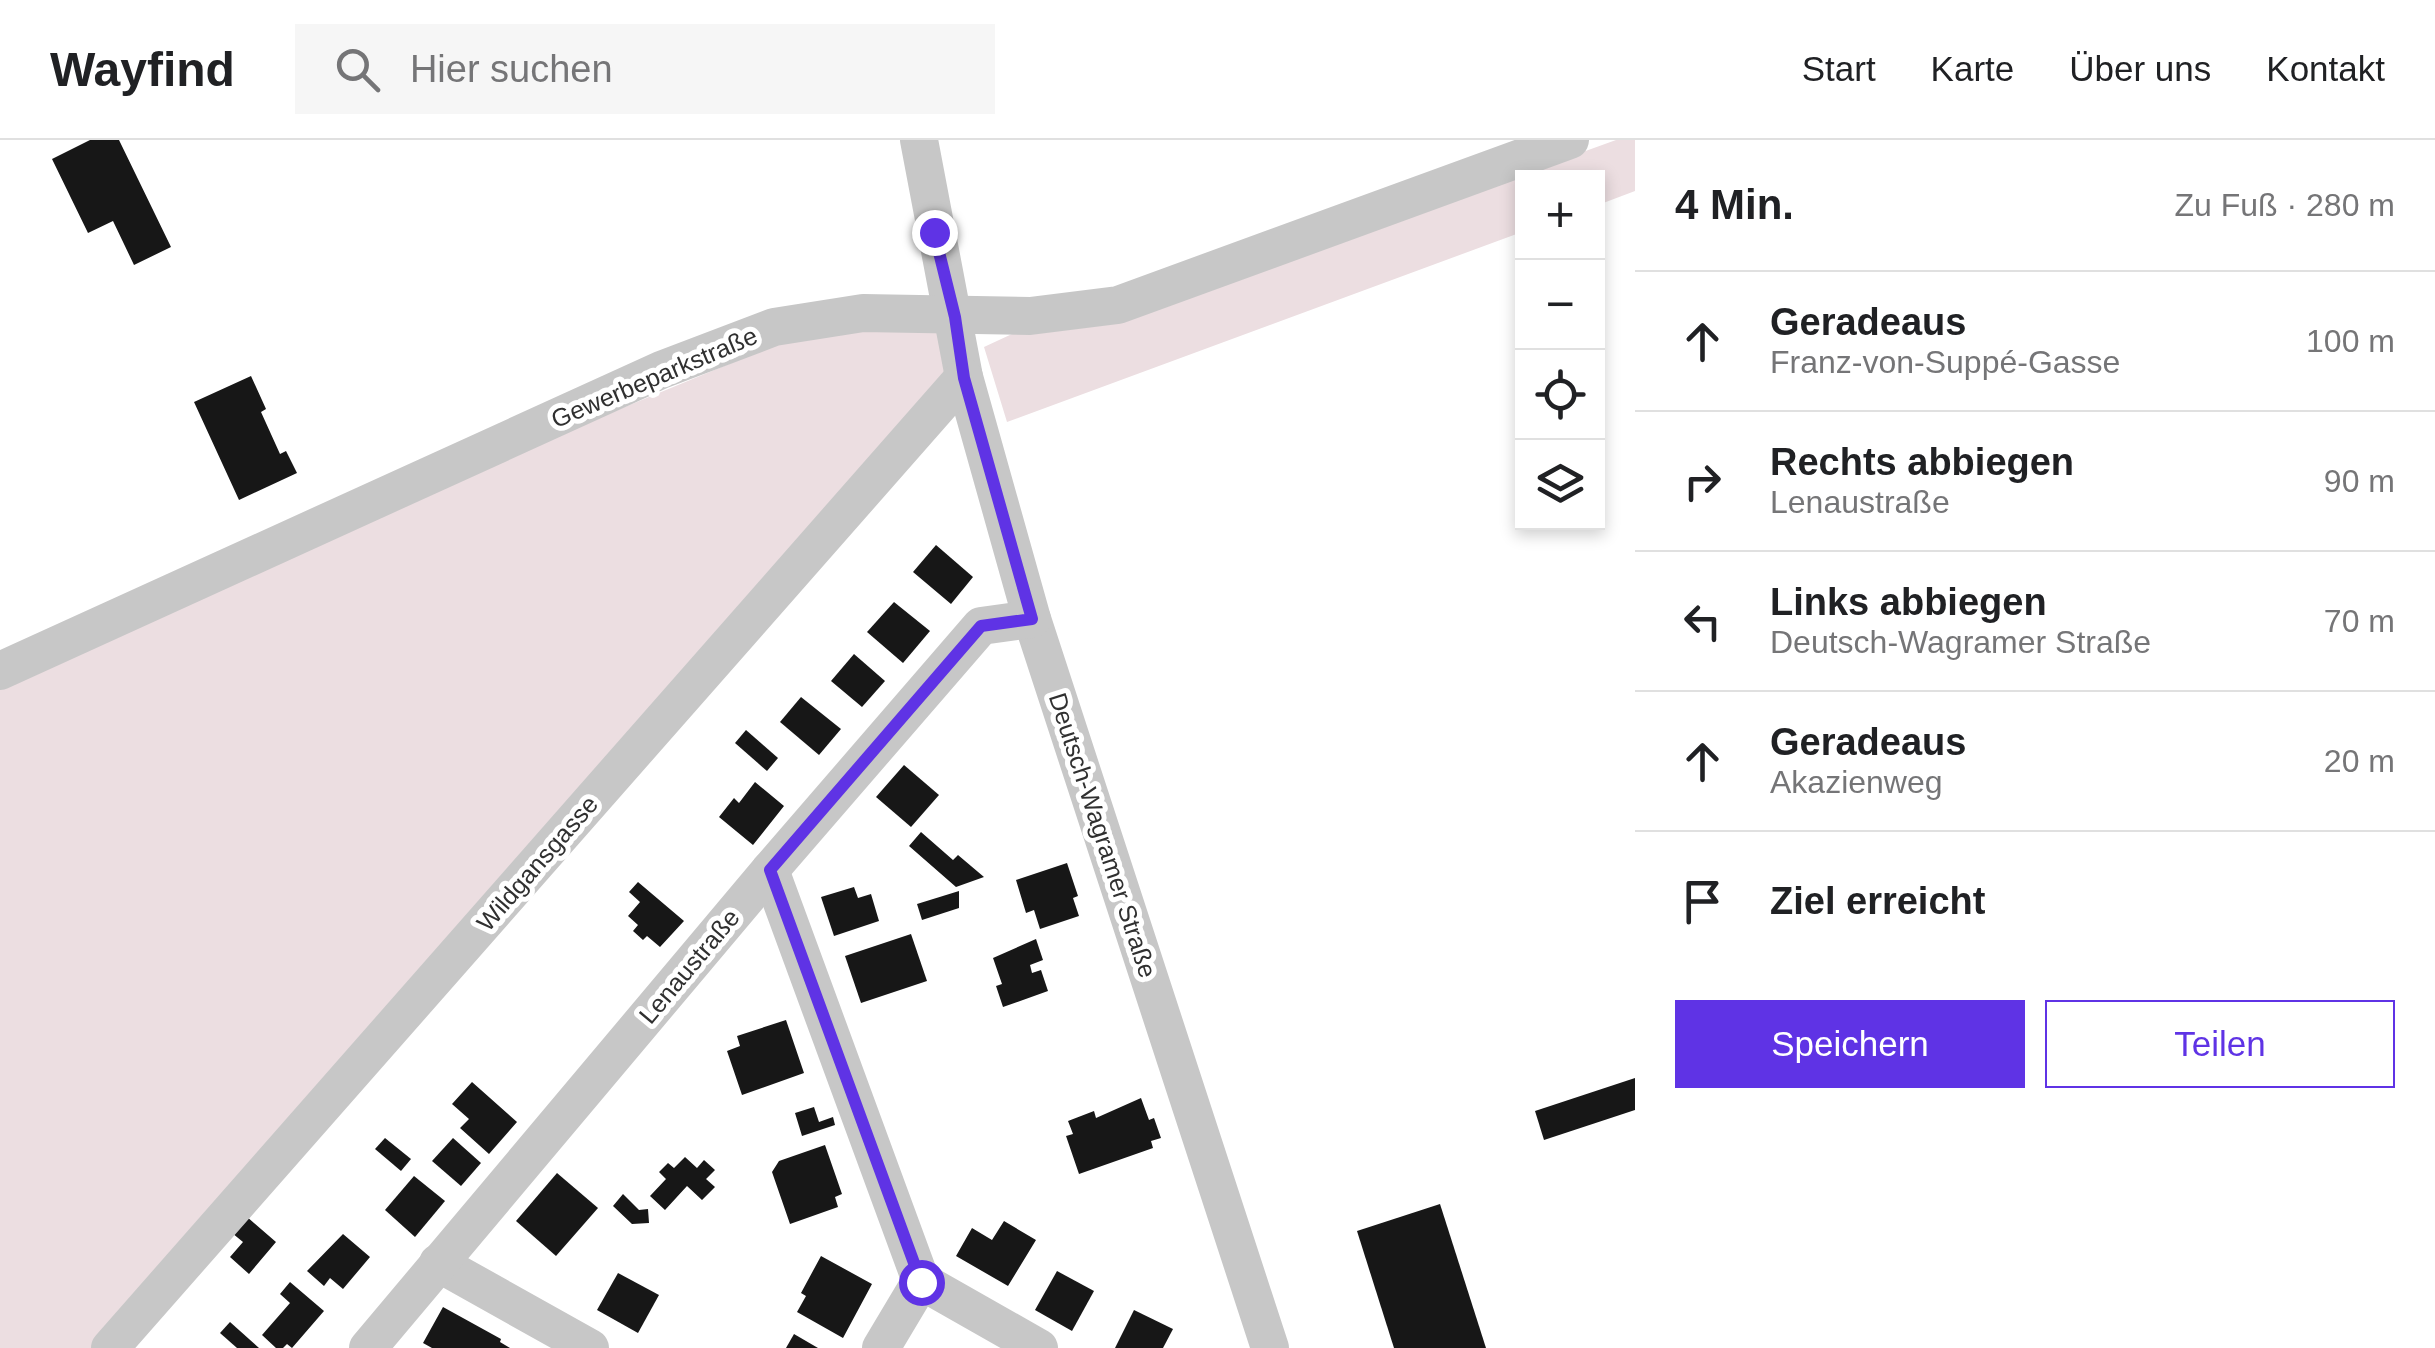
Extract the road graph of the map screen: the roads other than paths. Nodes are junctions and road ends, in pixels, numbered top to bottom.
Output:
1 (919, 140) edge
2 (1570, 140) edge
3 (955, 317) junction
4 (964, 378) junction
5 (1032, 619) junction
6 (0, 671) edge
7 (770, 870) junction
8 (438, 1263) junction
9 (921, 1282) junction
10 (110, 1348) edge
11 (368, 1348) edge
12 (590, 1348) edge
13 (881, 1348) edge
14 (1040, 1348) edge
15 (1270, 1348) edge

1 - 3 street, Deutsch-Wagramer Straße
2 - 3 street, Gewerbeparkstraße
3 - 4 street, Deutsch-Wagramer Straße
3 - 6 street, Gewerbeparkstraße
4 - 5 street, Deutsch-Wagramer Straße
4 - 10 street, Wildgansgasse
5 - 7 street, Lenaustraße
5 - 15 street, Deutsch-Wagramer Straße
7 - 8 street, Lenaustraße
7 - 9 street
8 - 11 street, Lenaustraße
8 - 12 street
9 - 13 street
9 - 14 street

